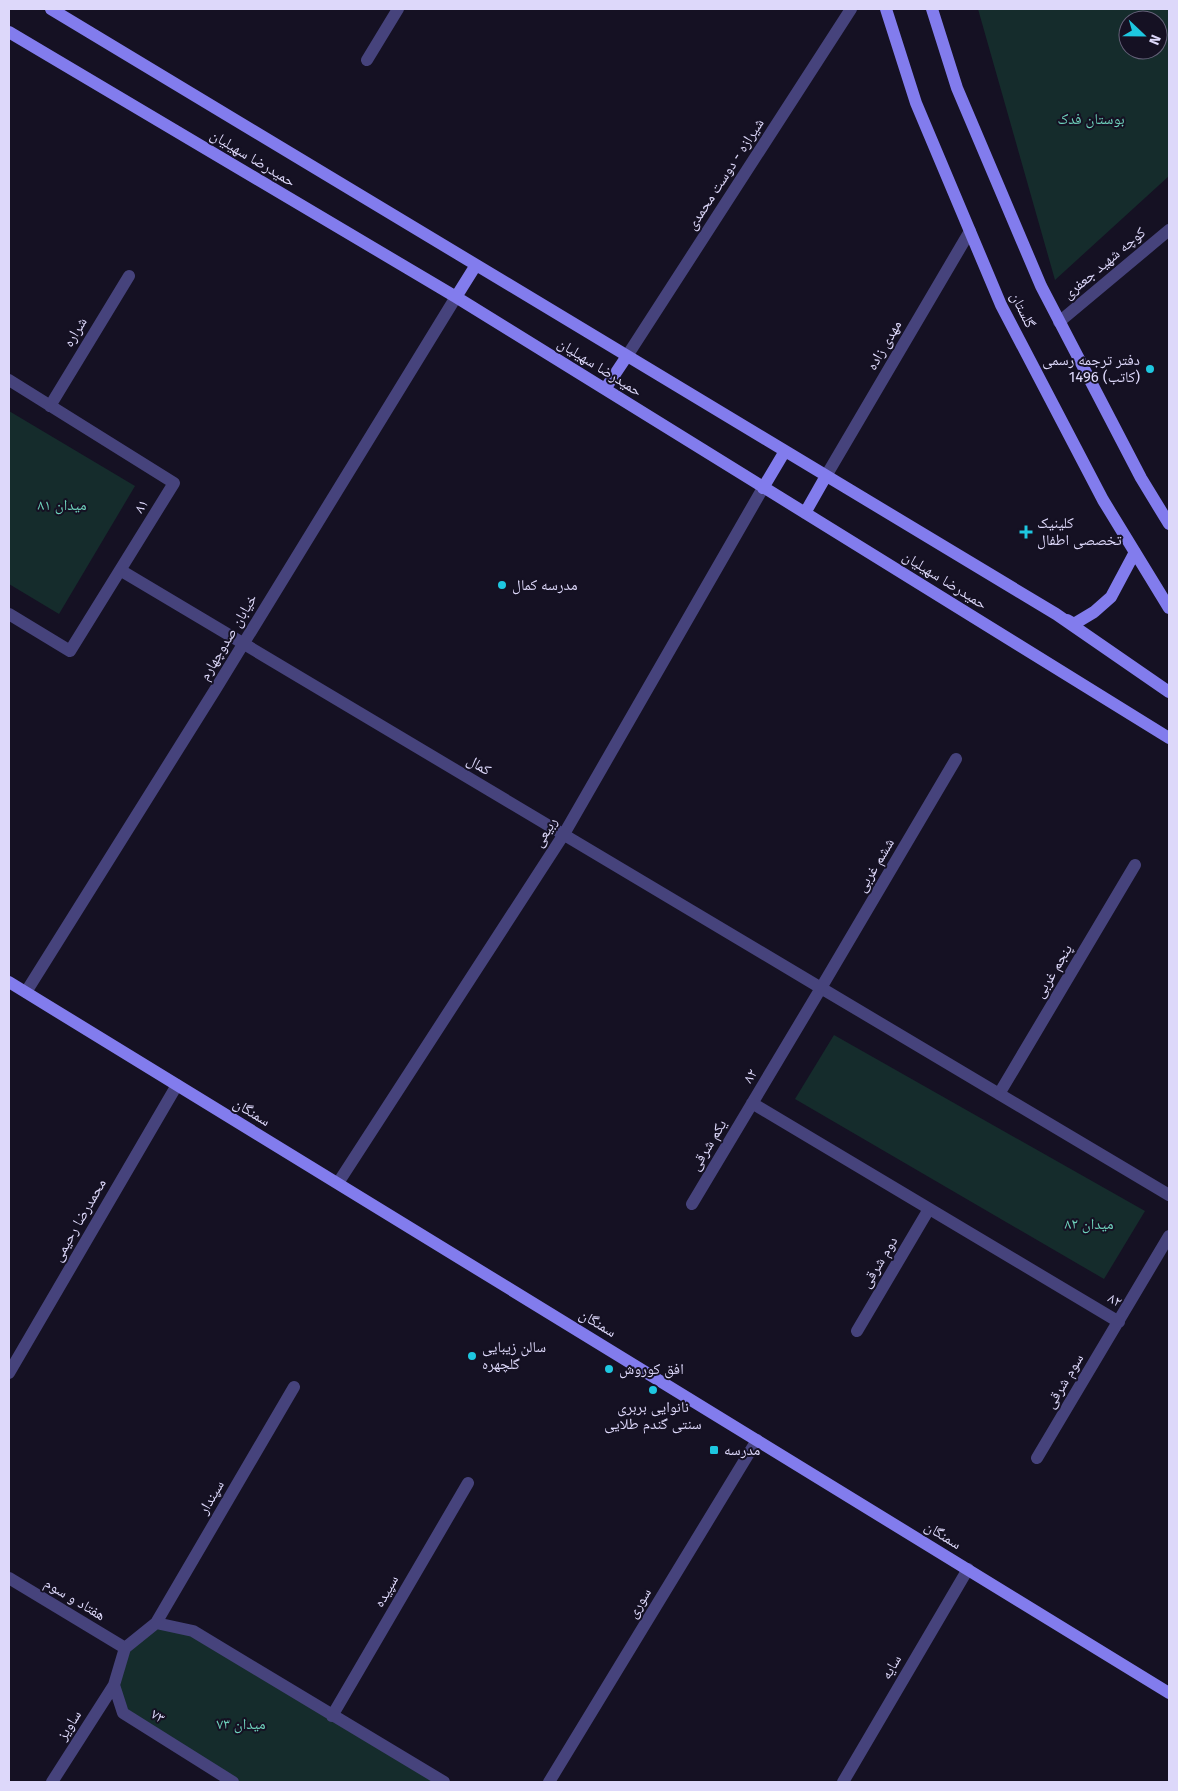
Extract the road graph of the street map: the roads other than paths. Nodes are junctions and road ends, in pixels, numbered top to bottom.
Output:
1 (51, 9) edge
2 (398, 9) edge
3 (851, 9) edge
4 (886, 9) edge
5 (932, 9) edge
6 (9, 32) edge
7 (368, 60) dead end
8 (1169, 230) edge
9 (970, 231) junction
10 (476, 265) junction
11 (129, 276) dead end
12 (456, 297) junction
13 (1060, 322) junction
14 (627, 356) junction
15 (9, 380) edge
16 (605, 390) junction
17 (50, 406) junction
18 (785, 451) junction
19 (826, 476) junction
20 (763, 488) junction
21 (805, 513) junction
22 (1169, 524) edge
23 (1135, 552) junction
24 (120, 570) junction
25 (1169, 608) edge
26 (9, 614) edge
27 (1056, 614) junction
28 (242, 643) junction
29 (1169, 692) edge
30 (1169, 738) edge
31 (956, 759) dead end
32 (564, 834) junction
33 (1135, 864) dead end
34 (9, 982) edge
35 (821, 988) junction
36 (26, 992) junction
37 (177, 1085) junction
38 (999, 1094) junction
39 (752, 1103) junction
40 (338, 1184) junction
41 (1169, 1195) edge
42 (692, 1204) dead end
43 (929, 1209) junction
44 (1169, 1236) edge
45 (1119, 1322) junction
46 (857, 1331) dead end
47 (9, 1373) edge
48 (294, 1387) dead end
49 (757, 1440) junction
50 (1038, 1458) dead end
51 (468, 1483) dead end
52 (968, 1569) junction
53 (9, 1578) edge
54 (156, 1623) junction
55 (125, 1648) junction
56 (114, 1685) junction
57 (1169, 1693) edge
58 (332, 1716) junction
59 (52, 1782) edge
60 (233, 1782) edge
61 (444, 1782) edge
62 (549, 1782) edge
63 (843, 1782) edge

1 - 10 main road, حمیدرضا سهیلیان
2 - 7 street
3 - 14 street, شیرازه - دوست محمدی
4 - 9 main road, گلستان
5 - 13 main road, گلستان
6 - 12 main road, حمیدرضا سهیلیان
8 - 13 street, کوچه شهید جعفری
9 - 19 street, مهدی زاده
9 - 23 main road, گلستان
10 - 12 main road
10 - 14 main road, حمیدرضا سهیلیان
11 - 17 street, شراره
12 - 16 main road, حمیدرضا سهیلیان
12 - 28 street, خیابان صدوچهارم
13 - 22 main road, گلستان
14 - 16 main road
14 - 18 main road, حمیدرضا سهیلیان
15 - 17 street, ۸۱
16 - 20 main road, حمیدرضا سهیلیان
17 - 24 street, ۸۱
18 - 19 main road, حمیدرضا سهیلیان
18 - 20 main road
19 - 21 main road
19 - 27 main road, حمیدرضا سهیلیان
20 - 21 main road, حمیدرضا سهیلیان
20 - 32 street, ربیعی
21 - 30 main road, حمیدرضا سهیلیان
23 - 25 main road, گلستان
23 - 27 main road
24 - 26 street, ۸۱
24 - 28 street, کمال
27 - 29 main road, حمیدرضا سهیلیان
28 - 32 street, کمال
28 - 36 street, خیابان صدوچهارم
31 - 35 street, ششم غربی
32 - 35 street, کمال
32 - 40 street, ربیعی
33 - 38 street, پنجم غربی
34 - 36 main road, سمنگان
35 - 38 street
35 - 39 street, ۸۲
36 - 37 main road, سمنگان
37 - 40 main road, سمنگان
37 - 47 street, محمدرضا رحیمی
38 - 41 street
39 - 42 street, یکم شرقی
39 - 43 street, ۸۲
40 - 49 main road, سمنگان
43 - 45 street, ۸۲
43 - 46 street, دوم شرقی
44 - 45 street, ۸۲
45 - 50 street, سوم شرقی
48 - 54 street, سپندار
49 - 52 main road, سمنگان
49 - 62 street, سوری
51 - 58 street, سپیده
52 - 57 main road, سمنگان
52 - 63 street, سایه
53 - 55 street, هفتاد و سوم
54 - 55 street
54 - 58 street
55 - 56 street
56 - 59 street, ساویز
56 - 60 street, ۷۳
58 - 61 street

